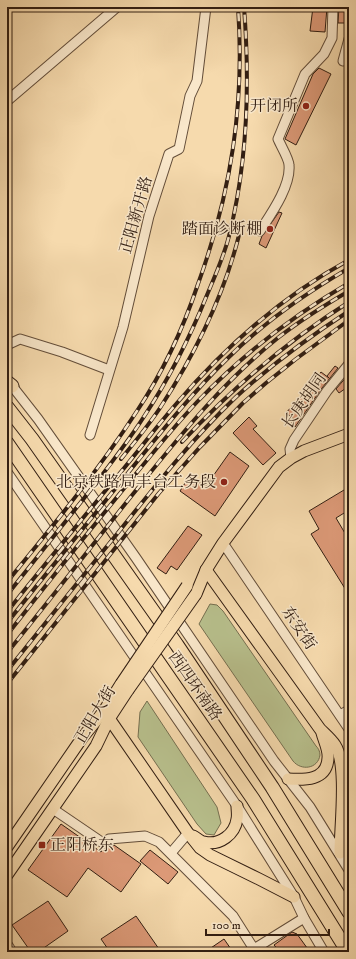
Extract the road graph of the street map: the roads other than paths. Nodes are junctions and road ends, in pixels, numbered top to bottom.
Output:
1 (117, 7) edge
2 (206, 7) edge
3 (333, 7) edge
4 (349, 39) edge
5 (343, 61) dead end
6 (7, 101) edge
7 (260, 231) dead end
8 (7, 345) edge
9 (349, 364) edge
10 (109, 370) junction
11 (9, 382) edge
12 (7, 407) edge
13 (349, 434) edge
14 (90, 435) dead end
15 (7, 443) edge
16 (291, 458) junction
17 (7, 472) edge
18 (223, 543) junction
19 (206, 570) junction
20 (349, 710) edge
21 (107, 715) junction
22 (340, 715) junction
23 (320, 729) junction
24 (349, 729) edge
25 (288, 779) junction
26 (238, 806) junction
27 (53, 809) junction
28 (188, 833) junction
29 (7, 847) edge
30 (171, 853) junction
31 (340, 853) junction
32 (349, 870) edge
33 (7, 875) edge
34 (294, 897) junction
35 (349, 912) edge
36 (304, 918) junction
37 (7, 944) edge
38 (12, 952) edge
39 (324, 952) edge
40 (347, 952) edge

1 - 6 street
2 - 10 street, 正阳新开路
3 - 7 street
4 - 5 street
8 - 10 street
9 - 16 street, 长庚胡同
10 - 14 street, 正阳新开路
11 - 25 street, 西四环南路
12 - 35 highway, 西四环南路
13 - 16 main road, 正阳大街
15 - 40 highway, 西四环南路
16 - 18 main road, 正阳大街
17 - 26 street, 西四环南路
18 - 19 main road, 正阳大街
18 - 22 street, 东安街
19 - 21 main road, 正阳大街, bridge
19 - 23 main road
20 - 22 street
21 - 27 main road, 正阳大街
21 - 28 main road
21 - 29 main road, 正阳大街
22 - 24 street, 东安街
23 - 25 main road
23 - 31 main road
25 - 31 street, 西四环南路
26 - 28 main road
26 - 34 street, 西四环南路
27 - 30 street
27 - 33 main road, 正阳大街
28 - 30 street
28 - 34 main road
30 - 36 street
31 - 32 street, 西四环南路
34 - 36 street, 西四环南路
36 - 39 street, 西四环南路
37 - 38 street

